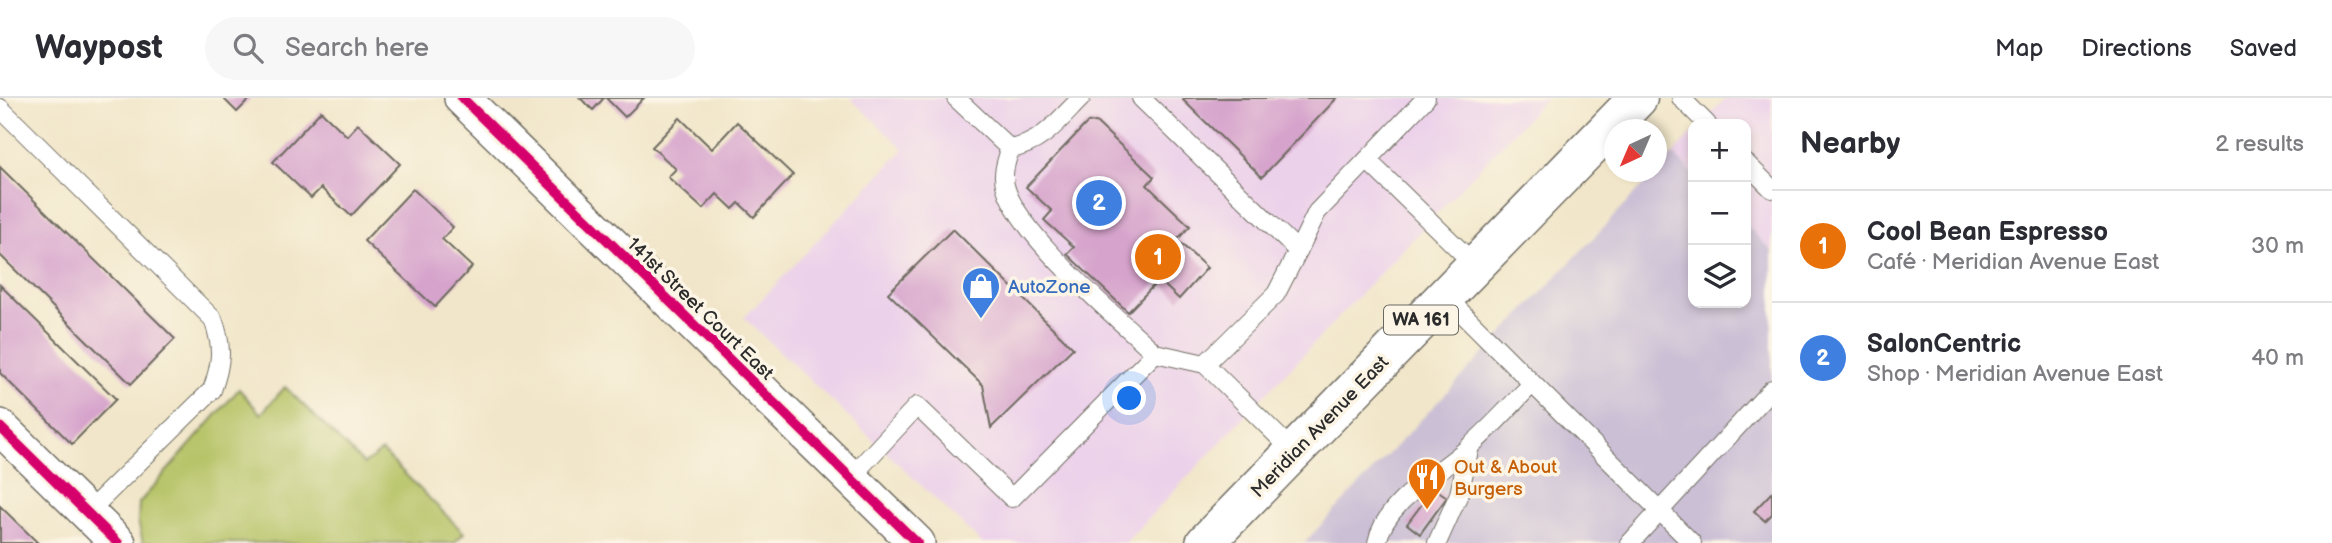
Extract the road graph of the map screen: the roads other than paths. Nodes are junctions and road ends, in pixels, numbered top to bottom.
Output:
1 (462, 98) edge
2 (956, 98) edge
3 (1081, 98) edge
4 (1141, 98) edge
5 (1426, 98) edge
6 (1638, 98) edge
7 (1681, 98) edge
8 (0, 108) edge
9 (1702, 119) edge
10 (1010, 149) junction
11 (1367, 160) junction
12 (1751, 168) edge
13 (1772, 189) edge
14 (1298, 251) junction
15 (1475, 265) junction
16 (1445, 296) junction
17 (1154, 353) junction
18 (1205, 364) junction
19 (1532, 384) junction
20 (1772, 389) edge
21 (0, 427) edge
22 (1471, 446) junction
23 (1294, 452) junction
24 (850, 478) junction
25 (1660, 511) junction
26 (87, 513) junction
27 (1207, 542) edge
28 (118, 543) edge
29 (917, 543) edge
30 (1377, 543) edge
31 (1437, 543) edge
32 (1630, 543) edge
33 (1692, 543) edge

1 - 24 street, 141st Street Court East
2 - 10 lane
3 - 10 lane
4 - 14 lane
5 - 11 lane
6 - 15 main road, Meridian Avenue East / WA 161
7 - 9 lane
8 - 26 lane
10 - 17 lane
11 - 14 lane
11 - 15 lane
12 - 13 lane
14 - 18 lane
15 - 16 main road, Meridian Avenue East / WA 161
16 - 19 lane
16 - 23 main road, Meridian Avenue East / WA 161
17 - 18 lane
17 - 24 lane
18 - 23 lane
19 - 22 lane
19 - 25 lane
20 - 25 lane
21 - 26 street
22 - 30 lane
22 - 31 lane
23 - 27 main road, Meridian Avenue East / WA 161
24 - 29 street, 141st Street Court East
25 - 32 lane
25 - 33 lane
26 - 28 street

